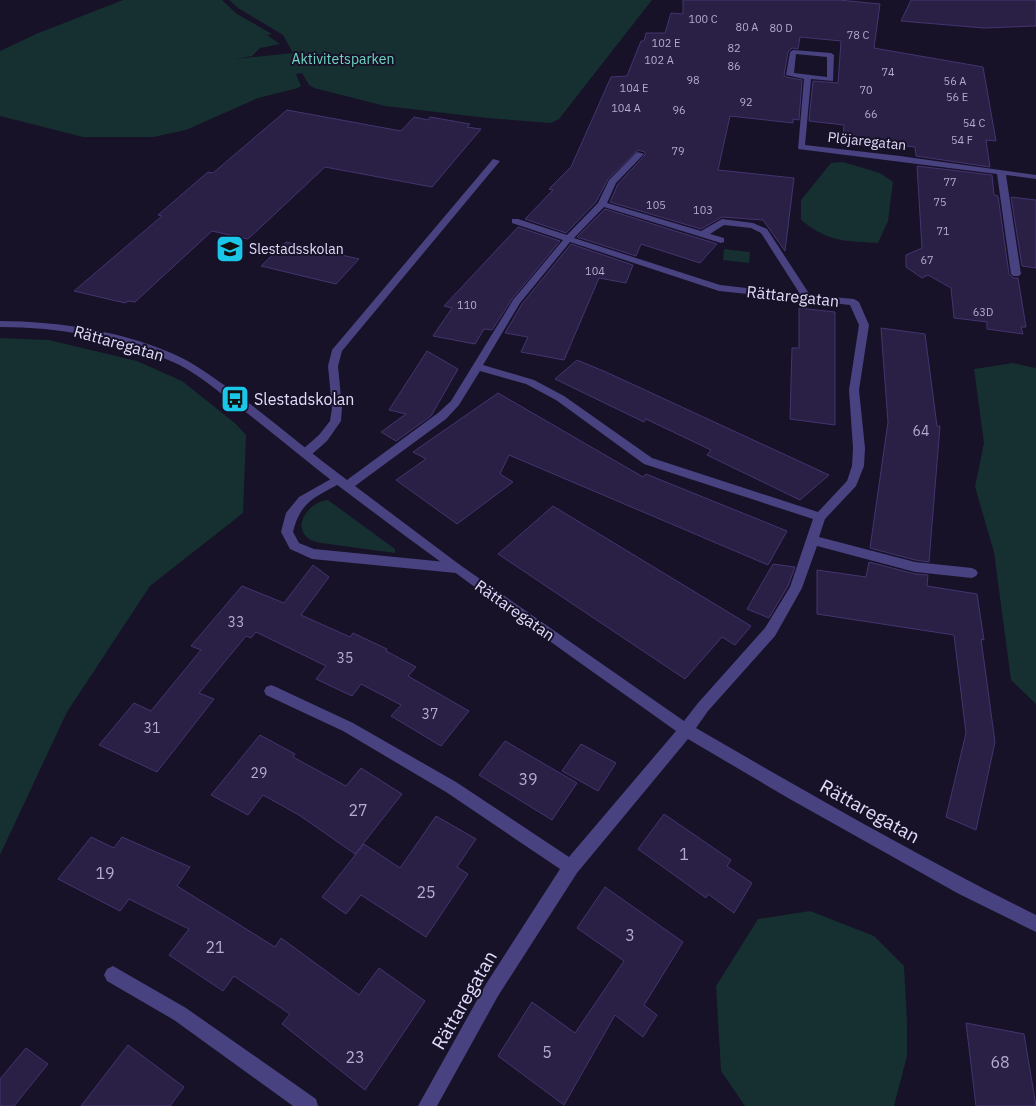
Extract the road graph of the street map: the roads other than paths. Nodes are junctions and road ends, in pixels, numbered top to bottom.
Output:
1 (808, 77) junction
2 (640, 154) dead end
3 (496, 161) dead end
4 (1001, 172) junction
5 (1036, 177) edge
6 (602, 204) junction
7 (515, 221) dead end
8 (703, 234) junction
9 (569, 238) junction
10 (721, 240) dead end
11 (1016, 274) dead end
12 (807, 297) junction
13 (0, 324) edge
14 (478, 367) junction
15 (308, 452) junction
16 (342, 482) junction
17 (820, 517) junction
18 (813, 540) junction
19 (456, 568) junction
20 (972, 573) dead end
21 (271, 691) dead end
22 (686, 730) junction
23 (571, 867) junction
24 (1036, 924) edge
25 (113, 975) dead end
26 (309, 1106) edge
27 (427, 1106) edge

1 - 1 street
1 - 4 street, Plöjaregatan
2 - 6 street
3 - 15 street
4 - 5 street, Plöjaregatan
4 - 11 street
6 - 8 street
6 - 9 street
7 - 9 street, Rättaregatan
8 - 10 street
8 - 12 street
9 - 12 street, Rättaregatan
9 - 14 street
12 - 17 street, Rättaregatan
13 - 15 street, Rättaregatan
14 - 16 street
14 - 17 street
15 - 16 street, Rättaregatan
16 - 19 street, Rättaregatan
16 - 19 street
17 - 18 street, Rättaregatan
18 - 20 street
18 - 22 street, Rättaregatan
19 - 22 street, Rättaregatan
21 - 23 street
22 - 23 street, Rättaregatan
22 - 24 street, Rättaregatan
23 - 27 street, Rättaregatan
25 - 26 street

